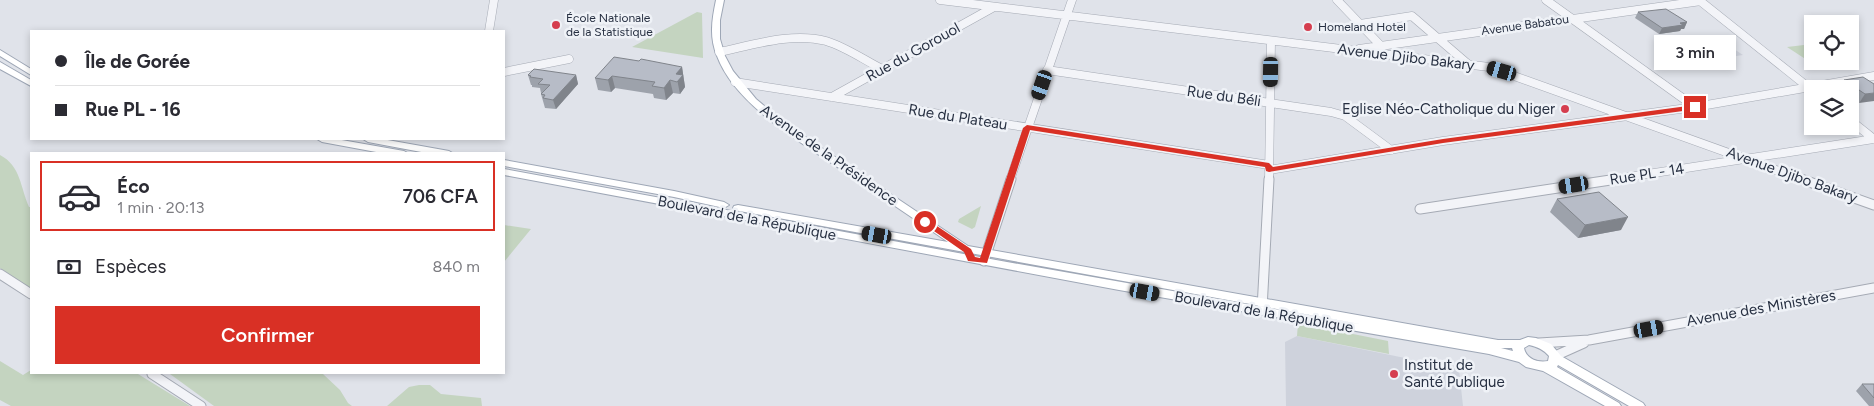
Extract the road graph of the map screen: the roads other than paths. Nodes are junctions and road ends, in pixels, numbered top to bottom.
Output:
1 (494, 0) edge
2 (720, 0) edge
3 (940, 0) edge
4 (1072, 0) edge
5 (1336, 0) edge
6 (1546, 0) edge
7 (1700, 1) edge
8 (994, 7) junction
9 (1066, 15) junction
10 (1571, 18) junction
11 (1360, 24) junction
12 (489, 30) edge
13 (1436, 38) junction
14 (1271, 41) junction
15 (1380, 45) junction
16 (1349, 51) junction
17 (0, 52) edge
18 (719, 52) junction
19 (1391, 56) junction
20 (569, 59) dead end
21 (0, 64) edge
22 (1469, 65) junction
23 (882, 69) junction
24 (1047, 70) junction
25 (30, 72) edge
26 (505, 72) edge
27 (1874, 76) edge
28 (1853, 80) edge
29 (30, 82) edge
30 (736, 82) junction
31 (1804, 83) edge
32 (1804, 89) edge
33 (832, 97) junction
34 (1270, 103) junction
35 (1695, 107) junction
36 (1624, 116) junction
37 (1859, 127) edge
38 (1027, 128) junction
39 (1874, 139) edge
40 (329, 140) edge
41 (373, 140) edge
42 (1391, 150) junction
43 (393, 152) edge
44 (438, 152) edge
45 (1748, 158) junction
46 (505, 163) edge
47 (1269, 167) junction
48 (505, 172) edge
49 (620, 189) junction
50 (1874, 205) edge
51 (1420, 209) dead end
52 (969, 255) junction
53 (985, 258) junction
54 (0, 274) edge
55 (1874, 288) edge
56 (30, 293) edge
57 (1262, 307) junction
58 (1589, 340) junction
59 (1539, 343) junction
60 (1520, 344) junction
61 (1522, 358) junction
62 (1552, 360) junction
63 (152, 374) edge
64 (201, 406) edge
65 (1615, 406) edge
66 (1639, 406) edge

1 - 12 street
2 - 18 main road, Avenue de la Présidence
3 - 8 street
4 - 9 street
5 - 11 street
6 - 10 street
7 - 10 street, Avenue Babatou
7 - 31 street
8 - 9 street
8 - 23 street, Rue du Gorouol
9 - 14 street, Avenue Djibo Bakary
9 - 24 street
10 - 13 street, Avenue Babatou
10 - 35 street
11 - 13 street
11 - 15 street
13 - 15 street, Avenue Babatou
13 - 22 street
14 - 16 street, Avenue Djibo Bakary
14 - 34 street
15 - 16 street, Avenue Babatou
15 - 19 street
16 - 19 street, Avenue Djibo Bakary
17 - 25 main road
18 - 23 street
18 - 30 main road, Avenue de la Présidence
19 - 22 street, Avenue Djibo Bakary
20 - 26 street
21 - 29 main road
22 - 36 street, Avenue Djibo Bakary
23 - 33 street, Rue du Gorouol
24 - 34 street, Rue du Béli
24 - 38 street
27 - 28 street, Rue du Plateau
30 - 33 street, Rue du Plateau
30 - 52 main road, Avenue de la Présidence
32 - 35 street, Rue du Plateau
33 - 38 street, Rue du Plateau
34 - 42 street, Rue du Béli
34 - 47 street
35 - 36 street, Rue du Plateau
36 - 42 street, Rue du Plateau
36 - 45 street, Avenue Djibo Bakary
37 - 39 street
38 - 47 street, Rue du Plateau
38 - 53 street
39 - 45 street, Rue PL - 14
40 - 43 main road
41 - 44 main road
42 - 47 street, Rue du Plateau
45 - 50 street, Avenue Djibo Bakary
45 - 51 street, Rue PL - 14
46 - 49 main road, Boulevard de la République
47 - 57 street
48 - 49 main road, Boulevard de la République
49 - 52 main road, Boulevard de la République
52 - 53 main road, Boulevard de la République
53 - 57 main road, Boulevard de la République
54 - 56 street
55 - 58 street, Avenue des Ministères
57 - 60 main road, Boulevard de la République
57 - 61 main road, Boulevard de la République
58 - 59 street, Avenue des Ministères
58 - 62 street, Avenue des Ministères
59 - 60 main road, Boulevard de la République
59 - 62 main road
60 - 61 main road
61 - 62 main road, Boulevard de la République
62 - 65 main road
62 - 66 main road
63 - 64 street

